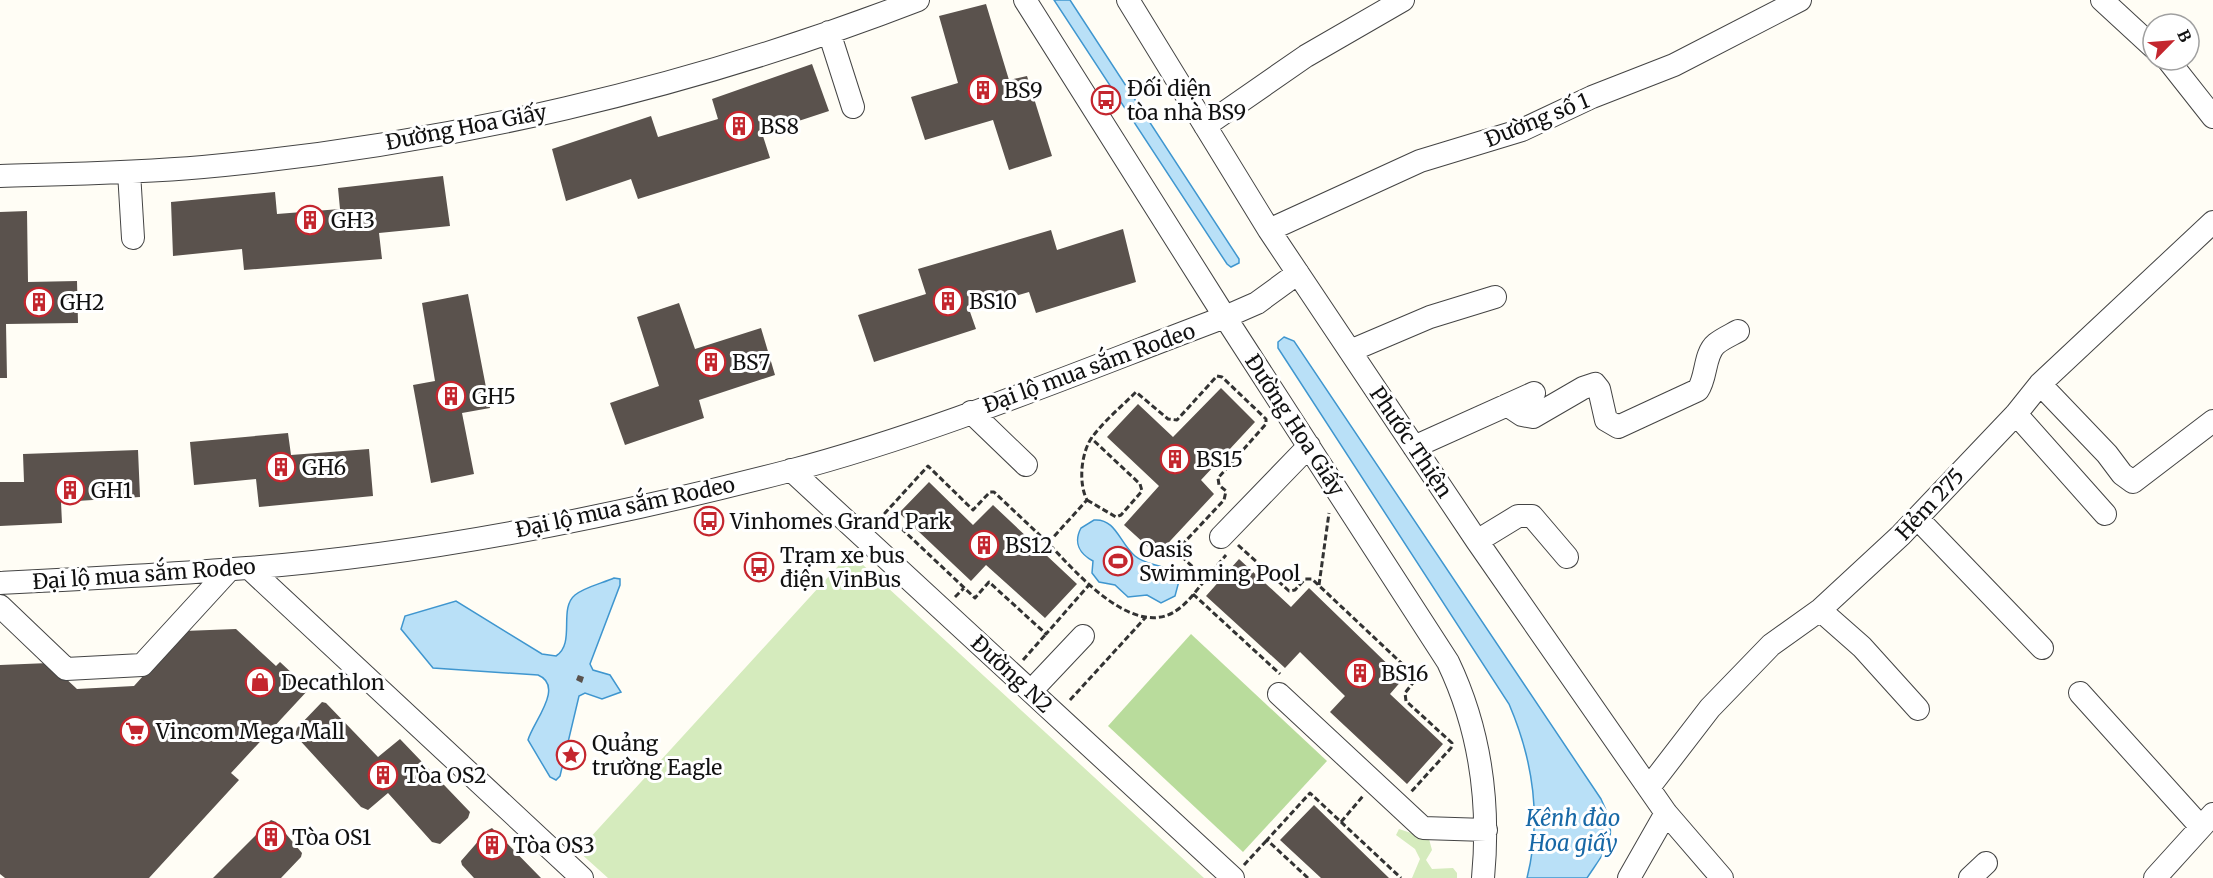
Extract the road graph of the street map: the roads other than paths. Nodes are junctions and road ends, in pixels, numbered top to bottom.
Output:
1 (918, 0) edge
2 (1026, 0) edge
3 (1128, 0) edge
4 (1403, 0) edge
5 (1800, 0) edge
6 (2102, 0) edge
7 (829, 32) junction
8 (2141, 36) edge
9 (2177, 72) edge
10 (853, 107) dead end
11 (2213, 117) edge
12 (1205, 126) junction
13 (129, 172) junction
14 (0, 176) edge
15 (2213, 222) edge
16 (1269, 230) junction
17 (133, 238) dead end
18 (1298, 273) junction
19 (1495, 297) dead end
20 (1225, 317) junction
21 (1738, 331) dead end
22 (1350, 351) junction
23 (2040, 384) junction
24 (1534, 393) dead end
25 (1507, 405) junction
26 (971, 412) junction
27 (2016, 414) junction
28 (2213, 421) edge
29 (1414, 447) junction
30 (1313, 452) junction
31 (1026, 465) dead end
32 (790, 470) junction
33 (1271, 507) dead end
34 (2105, 514) dead end
35 (1917, 518) junction
36 (1477, 541) junction
37 (1227, 546) road end
38 (1566, 557) dead end
39 (239, 569) junction
40 (0, 583) edge
41 (0, 606) edge
42 (1820, 610) junction
43 (1083, 636) dead end
44 (2042, 648) dead end
45 (1283, 688) road end
46 (1031, 692) junction
47 (2080, 693) dead end
48 (1918, 709) dead end
49 (1650, 786) junction
50 (1666, 813) junction
51 (2207, 820) edge
52 (1486, 830) junction
53 (582, 878) edge
54 (1233, 878) edge
55 (1483, 878) edge
56 (1629, 878) edge
57 (1722, 878) edge
58 (2156, 878) edge

1 - 7 street, Đường Hoa Giấy
2 - 20 street, Đường Hoa Giấy
3 - 12 street, Phước Thiện
4 - 12 street
5 - 16 street, Đường số 1
6 - 8 street
7 - 10 street
7 - 13 street, Đường Hoa Giấy
9 - 11 street
12 - 16 street, Phước Thiện
13 - 14 street, Đường Hoa Giấy
13 - 17 street
15 - 23 street, Hẻm 275
16 - 18 street, Phước Thiện
18 - 20 street, Đại lộ mua sắm Rodeo
18 - 22 street, Phước Thiện
19 - 22 street
20 - 26 street, Đại lộ mua sắm Rodeo
20 - 30 street, Đường Hoa Giấy
21 - 25 street
22 - 29 street, Phước Thiện
23 - 27 street, Hẻm 275
23 - 28 street
24 - 25 street
25 - 29 street
26 - 31 street
26 - 32 street, Đại lộ mua sắm Rodeo
27 - 34 street
27 - 35 street, Hẻm 275
29 - 36 street, Phước Thiện
30 - 33 street
30 - 37 street
30 - 52 street, Đường Hoa Giấy
32 - 39 street, Đại lộ mua sắm Rodeo
32 - 46 street, Đường N2
35 - 42 street, Hẻm 275
35 - 44 street
36 - 38 street
36 - 49 street, Phước Thiện
39 - 40 street, Đại lộ mua sắm Rodeo
39 - 41 street
39 - 53 street
42 - 48 street
42 - 49 street, Hẻm 275
43 - 46 street
45 - 52 street
46 - 54 street, Đường N2
47 - 51 street
49 - 50 street, Phước Thiện
50 - 56 street
50 - 57 street, Phước Thiện
51 - 58 street
52 - 55 street, Đường Hoa Giấy

